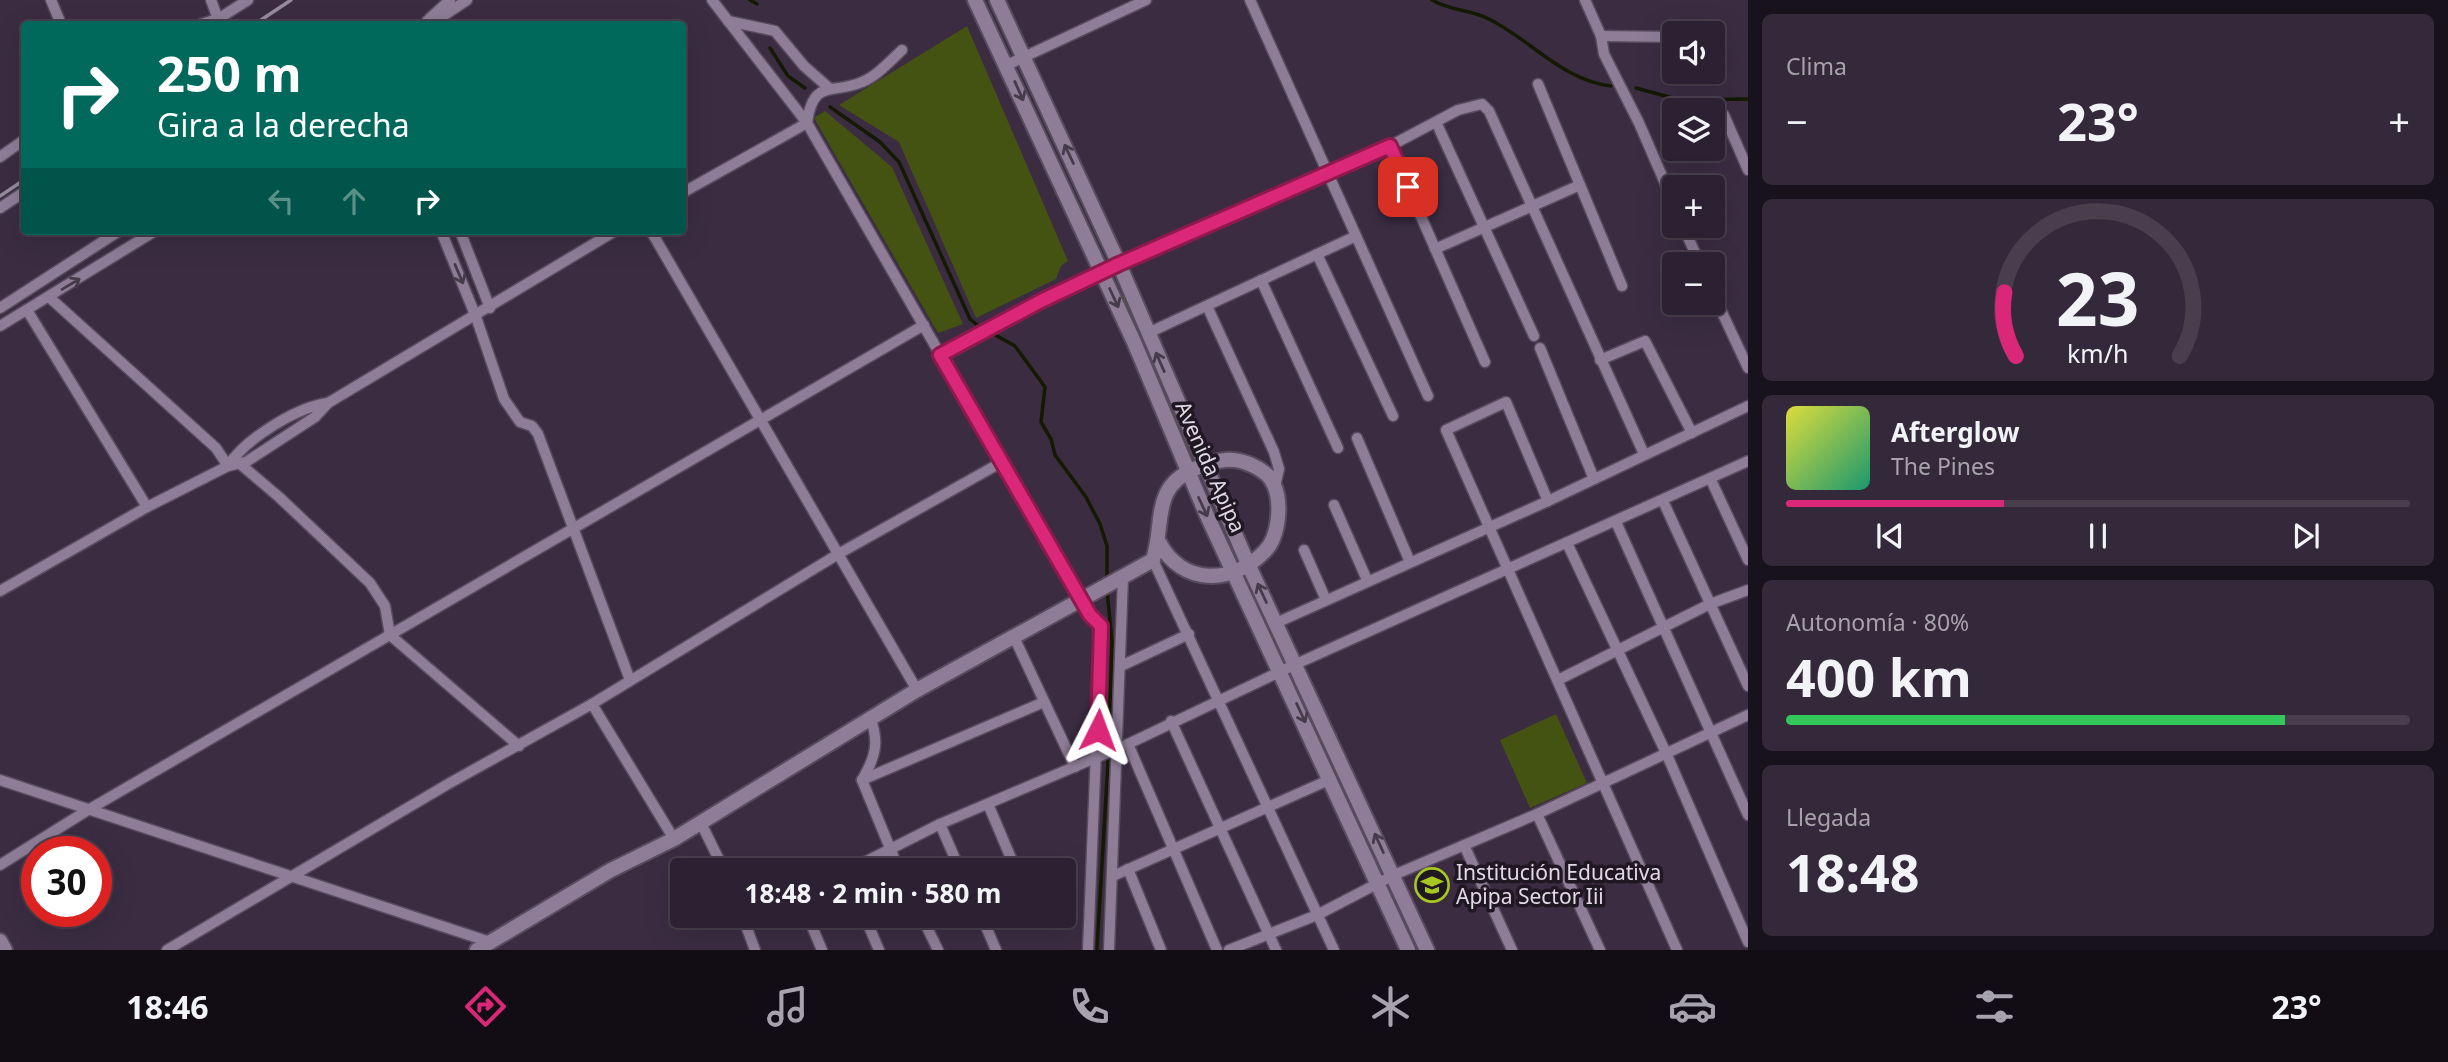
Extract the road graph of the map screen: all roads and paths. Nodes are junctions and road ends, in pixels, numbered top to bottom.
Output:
1 (51, 0) edge
2 (211, 0) edge
3 (248, 0) edge
4 (450, 0) edge
5 (467, 0) edge
6 (712, 0) edge
7 (975, 0) edge
8 (998, 0) edge
9 (1146, 0) edge
10 (1250, 0) edge
11 (1585, 0) edge
12 (218, 19) junction
13 (60, 21) edge
14 (211, 21) edge
15 (427, 21) edge
16 (430, 21) edge
17 (728, 21) junction
18 (1601, 36) junction
19 (1662, 37) edge
20 (902, 50) dead end
21 (1023, 55) junction
22 (1007, 65) junction
23 (1538, 84) dead end
24 (829, 88) junction
25 (1725, 117) edge
26 (1436, 122) junction
27 (807, 123) junction
28 (21, 142) edge
29 (1390, 146) junction
30 (0, 157) edge
31 (1748, 170) edge
32 (1329, 172) junction
33 (1662, 176) edge
34 (1580, 186) junction
35 (686, 191) edge
36 (21, 194) edge
37 (0, 208) edge
38 (1532, 208) junction
39 (1484, 226) junction
40 (114, 235) edge
41 (149, 235) edge
42 (442, 235) edge
43 (462, 235) edge
44 (608, 235) edge
45 (653, 235) edge
46 (1356, 236) junction
47 (1435, 249) junction
48 (1317, 254) junction
49 (1119, 264) junction
50 (1102, 272) junction
51 (1261, 280) junction
52 (1622, 285) dead end
53 (49, 297) junction
54 (1207, 306) junction
55 (0, 308) edge
56 (491, 308) junction
57 (27, 310) junction
58 (1723, 315) edge
59 (477, 317) junction
60 (924, 325) junction
61 (0, 326) edge
62 (1148, 333) junction
63 (1534, 336) dead end
64 (1540, 348) dead end
65 (940, 355) junction
66 (1600, 360) junction
67 (1485, 362) dead end
68 (1748, 368) edge
69 (1428, 396) dead end
70 (1748, 406) edge
71 (1393, 416) dead end
72 (760, 418) junction
73 (1692, 433) junction
74 (1357, 438) dead end
75 (1338, 448) dead end
76 (1644, 454) junction
77 (1748, 461) edge
78 (1002, 462) junction
79 (234, 465) junction
80 (1205, 465) junction
81 (1188, 472) junction
82 (1594, 479) junction
83 (1711, 480) junction
84 (1275, 486) junction
85 (1548, 501) junction
86 (1663, 501) junction
87 (1334, 505) dead end
88 (147, 507) junction
89 (1616, 522) junction
90 (1489, 528) junction
91 (576, 529) junction
92 (1159, 541) junction
93 (1567, 543) junction
94 (1304, 550) dead end
95 (840, 553) junction
96 (1153, 559) junction
97 (1748, 560) edge
98 (1410, 562) junction
99 (1248, 564) junction
100 (1508, 569) junction
101 (1234, 571) junction
102 (1123, 577) junction
103 (1367, 580) junction
104 (1748, 590) edge
105 (0, 591) edge
106 (1081, 600) junction
107 (1326, 600) junction
108 (1710, 604) junction
109 (1276, 623) junction
110 (1664, 629) junction
111 (1189, 634) junction
112 (390, 635) junction
113 (1014, 637) junction
114 (1617, 651) junction
115 (1296, 664) junction
116 (1121, 666) junction
117 (1282, 671) junction
118 (631, 680) junction
119 (1558, 680) junction
120 (1748, 686) edge
121 (917, 690) junction
122 (1219, 701) junction
123 (1044, 702) junction
124 (592, 704) junction
125 (1748, 716) edge
126 (870, 718) junction
127 (1171, 721) junction
128 (1710, 732) junction
129 (1128, 744) junction
130 (519, 746) junction
131 (1117, 748) junction
132 (1667, 755) junction
133 (1097, 756) junction
134 (1074, 767) junction
135 (1331, 779) junction
136 (0, 780) edge
137 (862, 780) junction
138 (1604, 783) junction
139 (988, 804) junction
140 (1269, 806) junction
141 (88, 810) junction
142 (1537, 814) junction
143 (1748, 815) edge
144 (701, 822) junction
145 (940, 824) junction
146 (1221, 827) junction
147 (674, 839) junction
148 (1464, 845) junction
149 (889, 849) junction
150 (1173, 849) junction
151 (718, 858) edge
152 (872, 858) edge
153 (893, 858) edge
154 (955, 858) edge
155 (1011, 858) edge
156 (0, 865) edge
157 (1128, 870) junction
158 (1394, 875) junction
159 (1113, 876) junction
160 (290, 878) junction
161 (1378, 884) junction
162 (1317, 915) junction
163 (748, 928) edge
164 (813, 928) edge
165 (870, 928) edge
166 (927, 928) edge
167 (987, 928) edge
168 (1270, 936) junction
169 (0, 941) edge
170 (1748, 942) edge
171 (484, 946) edge
172 (5, 950) edge
173 (167, 950) edge
174 (755, 950) edge
175 (822, 950) edge
176 (879, 950) edge
177 (938, 950) edge
178 (996, 950) edge
179 (1088, 950) edge
180 (1109, 950) edge
181 (1161, 950) edge
182 (1217, 950) edge
183 (1229, 950) edge
184 (1276, 950) edge
185 (1334, 950) edge
186 (1408, 950) edge
187 (1427, 950) edge
188 (1512, 950) edge
189 (1600, 950) edge
190 (1677, 950) edge

1 - 13 street
2 - 12 street
3 - 12 street
4 - 15 street
5 - 16 street
6 - 17 street
7 - 22 street, Avenida Apipa
8 - 21 street, Avenida Apipa
9 - 21 street
10 - 32 street
11 - 18 street
12 - 14 street
17 - 24 street
17 - 27 street
18 - 19 street
18 - 33 street
20 - 24 street
21 - 22 street
49 -> 21 street, Avenida Apipa
22 -> 50 street, Avenida Apipa
23 - 34 street
24 - 27 street
25 - 31 street
26 - 29 street
26 - 38 street
26 - 39 street
27 - 35 street
27 - 60 street
28 - 30 street
29 - 32 street
29 - 47 street
32 - 46 street
32 - 49 street
34 - 38 street
34 - 52 street
36 - 37 street
38 - 39 street
38 - 66 street
39 - 47 street
39 - 63 street
40 - 55 street
53 -> 41 street
42 -> 59 street
43 - 56 street
44 - 56 street
45 - 72 street
46 - 48 street
46 - 69 street
47 - 67 street
48 - 51 street
48 - 71 street
49 - 50 street
49 - 62 street, Avenida Apipa
50 - 65 street
50 -> 81 street, Avenida Apipa
51 - 54 street
51 - 75 street
53 - 57 street
53 - 79 street
54 - 62 street
54 - 84 street
56 - 59 street
57 - 61 street
57 - 88 street
58 - 68 street
59 - 79 street
59 - 91 street
60 - 65 street
60 - 72 street
80 -> 62 street, Avenida Apipa
64 - 82 street
65 - 78 street
66 - 73 street
66 - 76 street
70 - 73 street
72 - 91 street
72 - 95 street
73 - 76 street
74 - 98 street
76 - 82 street
77 - 83 street
78 - 95 street
78 - 106 street
79 - 88 street
79 - 112 street
80 - 81 street
80 - 84 street
80 - 99 street, Avenida Apipa
81 - 92 street
81 -> 101 street, Avenida Apipa
82 - 85 street
83 - 86 street
83 - 97 street
84 - 99 street
85 - 90 street
85 - 90 street
86 - 89 street
86 - 108 street
87 - 103 street
88 - 105 street
89 - 93 street
89 - 110 street
90 - 98 street
90 - 100 street
91 - 112 street
91 - 118 street
92 - 96 street
92 - 101 street
93 - 100 street
93 - 114 street
94 - 107 street
95 - 118 street
95 - 121 street
96 - 102 street
96 - 111 street
98 - 103 street
99 - 101 street
109 -> 99 street, Avenida Apipa
100 - 115 street
100 - 119 street
101 - 117 street, Avenida Apipa
102 - 106 street
102 - 116 street
103 - 107 street
104 - 108 street
106 - 113 street
106 - 133 street
107 - 109 street
108 - 110 street
108 - 120 street
109 - 115 street, Avenida Apipa
110 - 114 street
110 - 128 street
111 - 116 street
111 - 122 street
112 - 130 street
112 - 141 street
113 - 121 street
113 - 123 street
114 - 119 street
114 - 132 street
115 - 117 street
158 -> 115 street, Avenida Apipa
116 - 131 street
117 - 122 street
117 -> 135 street, Avenida Apipa
118 - 124 street
119 - 138 street
121 - 126 street
122 - 127 street
122 - 140 street
123 - 134 street
123 - 137 street
124 - 130 street
124 - 147 street
125 - 128 street
126 - 137 street
126 - 144 street
127 - 129 street
127 - 146 street
128 - 132 street
128 - 143 street
129 - 131 street
129 - 150 street
130 - 160 street
131 - 133 street
131 - 159 street
132 - 138 street
132 - 170 street
133 - 134 street
133 - 179 street
134 - 139 street
135 - 140 street
135 - 161 street, Avenida Apipa
136 - 141 street
137 - 149 street
138 - 142 street
138 - 190 street
139 - 145 street
139 - 155 street
140 - 146 street
140 - 162 street
141 - 156 street
141 - 160 street
142 - 148 street
142 - 189 street
144 - 147 street
144 - 151 street
145 - 149 street
145 - 154 street
146 - 150 street
146 - 168 street
147 - 171 street
148 - 158 street
148 - 188 street
149 - 152 street
149 - 153 street
150 - 157 street
150 - 182 street
157 - 159 street
157 - 181 street
158 - 161 street
158 - 187 street, Avenida Apipa
159 - 180 street
160 - 171 street
160 - 173 street
161 - 162 street
161 - 186 street, Avenida Apipa
162 - 168 street
162 - 185 street
163 - 174 street
164 - 175 street
165 - 176 street
166 - 177 street
167 - 178 street
168 - 183 street
168 - 184 street
169 - 172 street

